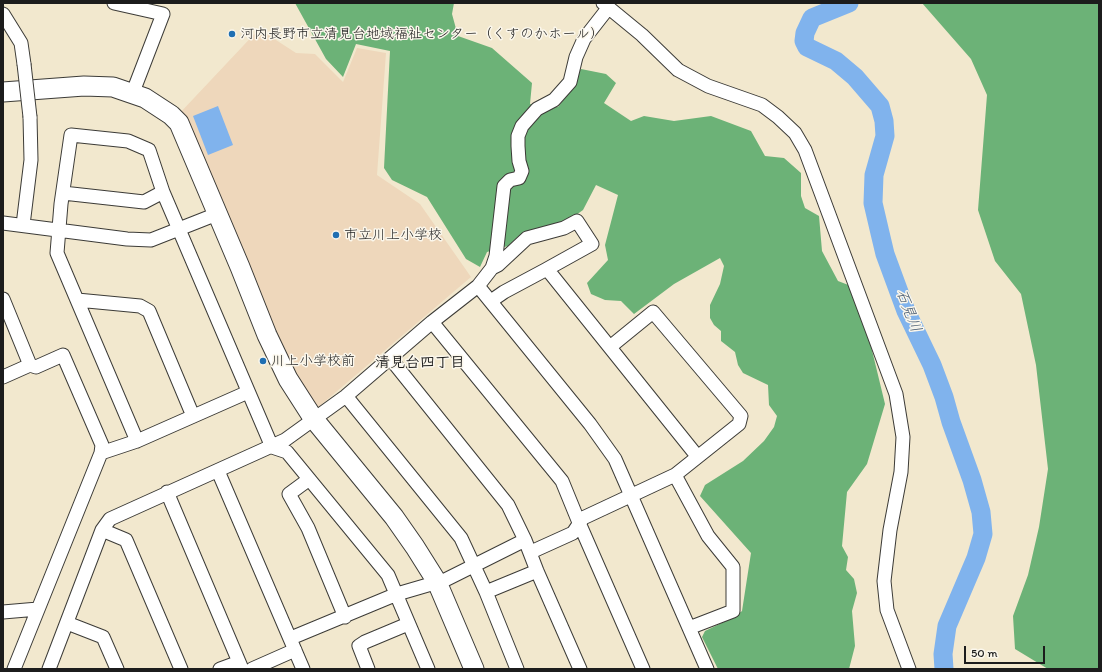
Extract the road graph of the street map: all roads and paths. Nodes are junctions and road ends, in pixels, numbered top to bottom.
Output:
1 (114, 3) edge
2 (606, 5) edge
3 (3, 14) edge
4 (3, 92) edge
5 (133, 92) junction
6 (63, 192) junction
7 (163, 192) junction
8 (217, 214) junction
9 (3, 223) edge
10 (23, 225) junction
11 (178, 229) junction
12 (59, 230) junction
13 (492, 268) junction
14 (547, 269) junction
15 (478, 286) junction
16 (77, 300) junction
17 (491, 301) junction
18 (4, 304) edge
19 (432, 322) junction
20 (610, 347) junction
21 (390, 358) junction
22 (30, 365) junction
23 (3, 377) edge
24 (248, 392) junction
25 (346, 396) junction
26 (193, 416) junction
27 (314, 418) junction
28 (136, 441) junction
29 (272, 447) junction
30 (101, 453) junction
31 (697, 456) junction
32 (218, 471) junction
33 (675, 475) junction
34 (308, 480) junction
35 (167, 492) junction
36 (632, 496) junction
37 (580, 525) junction
38 (102, 530) junction
39 (525, 540) junction
40 (531, 552) junction
41 (473, 566) junction
42 (537, 570) junction
43 (437, 582) junction
44 (486, 592) junction
45 (397, 594) junction
46 (38, 609) junction
47 (3, 612) edge
48 (345, 617) junction
49 (67, 624) junction
50 (408, 624) junction
51 (689, 628) junction
52 (293, 644) junction
53 (240, 665) edge
54 (14, 669) edge
55 (50, 669) edge
56 (117, 669) edge
57 (181, 669) edge
58 (220, 669) edge
59 (252, 669) edge
60 (303, 669) edge
61 (368, 669) edge
62 (428, 669) edge
63 (474, 669) edge
64 (517, 669) edge
65 (580, 669) edge
66 (643, 669) edge
67 (706, 669) edge
68 (908, 669) edge

1 - 5 street
2 - 13 street
2 - 68 street
3 - 10 street, bridge
4 - 5 street
5 - 8 street
6 - 7 street
6 - 7 street
6 - 12 street
7 - 11 street
8 - 11 street
8 - 27 street
9 - 10 street
10 - 12 street
11 - 12 street
11 - 24 street
12 - 16 street
13 - 14 street
13 - 15 street
14 - 17 street
14 - 20 street
15 - 17 street
15 - 19 street
16 - 26 street
16 - 28 street
17 - 36 street
18 - 22 street
19 - 21 street
19 - 37 street
20 - 31 street
20 - 31 street
21 - 25 street
21 - 39 street
22 - 23 street
22 - 30 street
24 - 26 street
24 - 29 street
25 - 27 street
25 - 41 street
26 - 28 street
27 - 29 street
27 - 43 street
28 - 30 street
29 - 32 street
29 - 34 street
30 - 46 street
31 - 33 street
32 - 35 street
32 - 52 street
33 - 36 street
33 - 51 street
34 - 45 street
34 - 48 street
35 - 38 street
35 - 53 street
36 - 37 street
36 - 51 street
37 - 40 street
37 - 66 street
38 - 49 street
38 - 57 street
39 - 40 street
39 - 41 street
40 - 42 street
41 - 43 street
41 - 44 street
42 - 44 street
42 - 65 street
43 - 45 street
43 - 63 street
44 - 64 street
45 - 48 street
45 - 50 street
46 - 47 street
46 - 54 street
48 - 52 street
49 - 55 street
49 - 56 street
50 - 61 street
50 - 62 street
51 - 67 street
52 - 59 street
52 - 60 street
53 - 58 street

